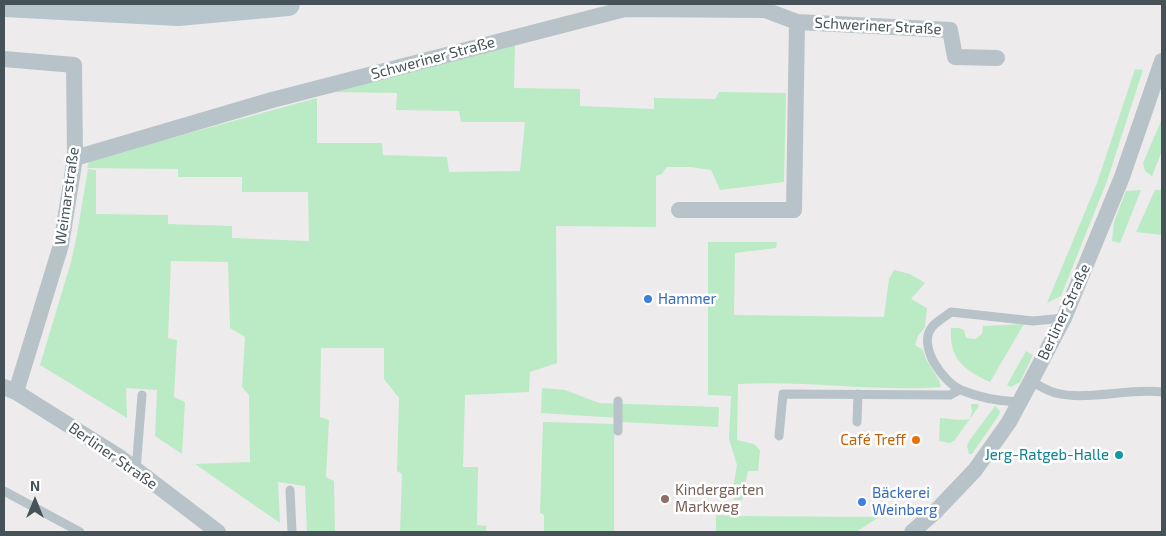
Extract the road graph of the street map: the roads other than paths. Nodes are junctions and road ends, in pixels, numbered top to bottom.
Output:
1 (288, 4) edge
2 (4, 5) edge
3 (797, 22) junction
4 (997, 58) dead end
5 (4, 59) edge
6 (1162, 61) edge
7 (75, 158) junction
8 (679, 210) dead end
9 (1064, 318) junction
10 (1031, 381) junction
11 (10, 390) edge
12 (959, 390) junction
13 (1162, 392) edge
14 (858, 394) junction
15 (142, 395) dead end
16 (618, 401) dead end
17 (1018, 402) junction
18 (857, 422) dead end
19 (618, 431) dead end
20 (779, 436) dead end
21 (136, 470) junction
22 (290, 490) dead end
23 (4, 491) edge
24 (80, 532) edge
25 (218, 532) edge
26 (292, 532) edge
27 (912, 532) edge

1 - 2 main road
3 - 4 street, Schweriner Straße
3 - 7 street, Schweriner Straße
3 - 8 street, Schweriner Straße
5 - 7 street, Weimarstraße
6 - 9 street, Berliner Straße
7 - 11 street, Weimarstraße
9 - 10 street, Berliner Straße
9 - 12 lane
10 - 13 lane
10 - 17 street, Berliner Straße
11 - 21 street, Berliner Straße
12 - 14 lane
12 - 17 lane
14 - 18 lane
14 - 20 lane
15 - 21 lane
16 - 19 lane
17 - 27 street, Berliner Straße
21 - 25 street, Berliner Straße
22 - 26 lane
23 - 24 lane

